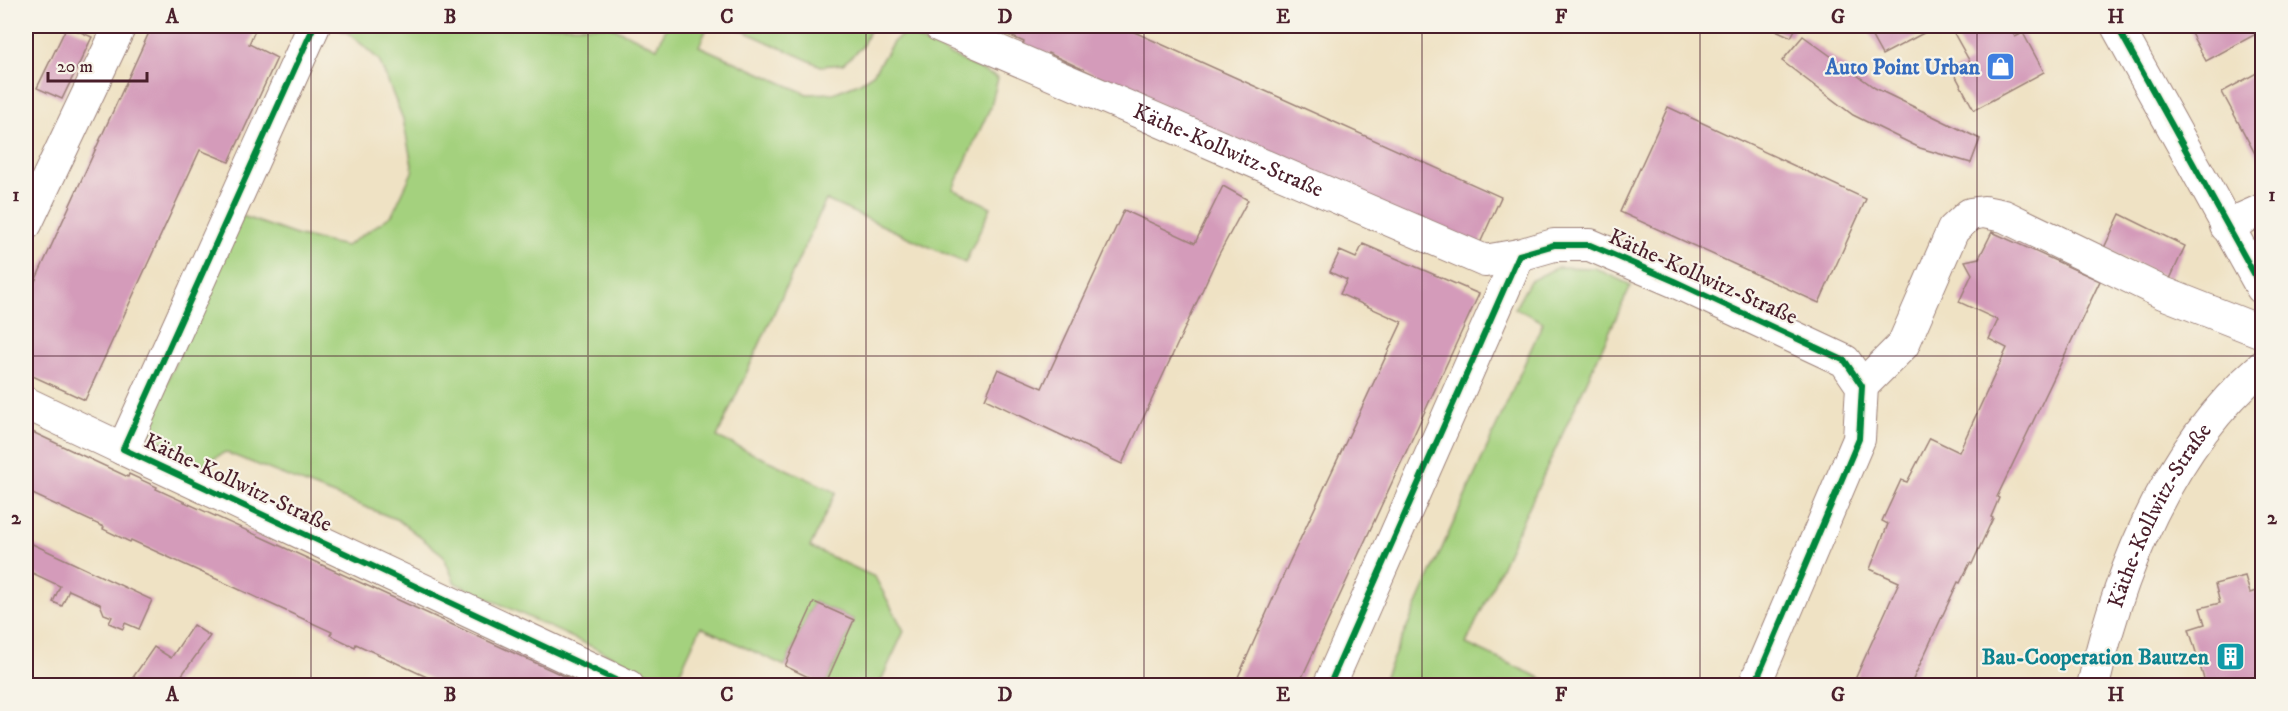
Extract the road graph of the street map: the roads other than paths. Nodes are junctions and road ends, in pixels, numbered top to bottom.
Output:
1 (120, 26) edge
2 (314, 26) edge
3 (940, 26) edge
4 (2117, 26) edge
5 (2262, 210) edge
6 (26, 224) edge
7 (2226, 226) junction
8 (1519, 255) junction
9 (2262, 288) edge
10 (2262, 332) edge
11 (2262, 367) edge
12 (1862, 386) junction
13 (26, 403) edge
14 (123, 449) junction
15 (628, 686) edge
16 (1329, 686) edge
17 (1754, 686) edge
18 (2093, 686) edge

1 - 6 street
2 - 14 street, Käthe-Kollwitz-Straße
3 - 8 street, Käthe-Kollwitz-Straße
4 - 7 street
5 - 7 street
7 - 9 street
8 - 12 street, Käthe-Kollwitz-Straße
8 - 16 street
10 - 12 street
11 - 18 street, Käthe-Kollwitz-Straße
12 - 17 street
13 - 14 street
14 - 15 street, Käthe-Kollwitz-Straße

